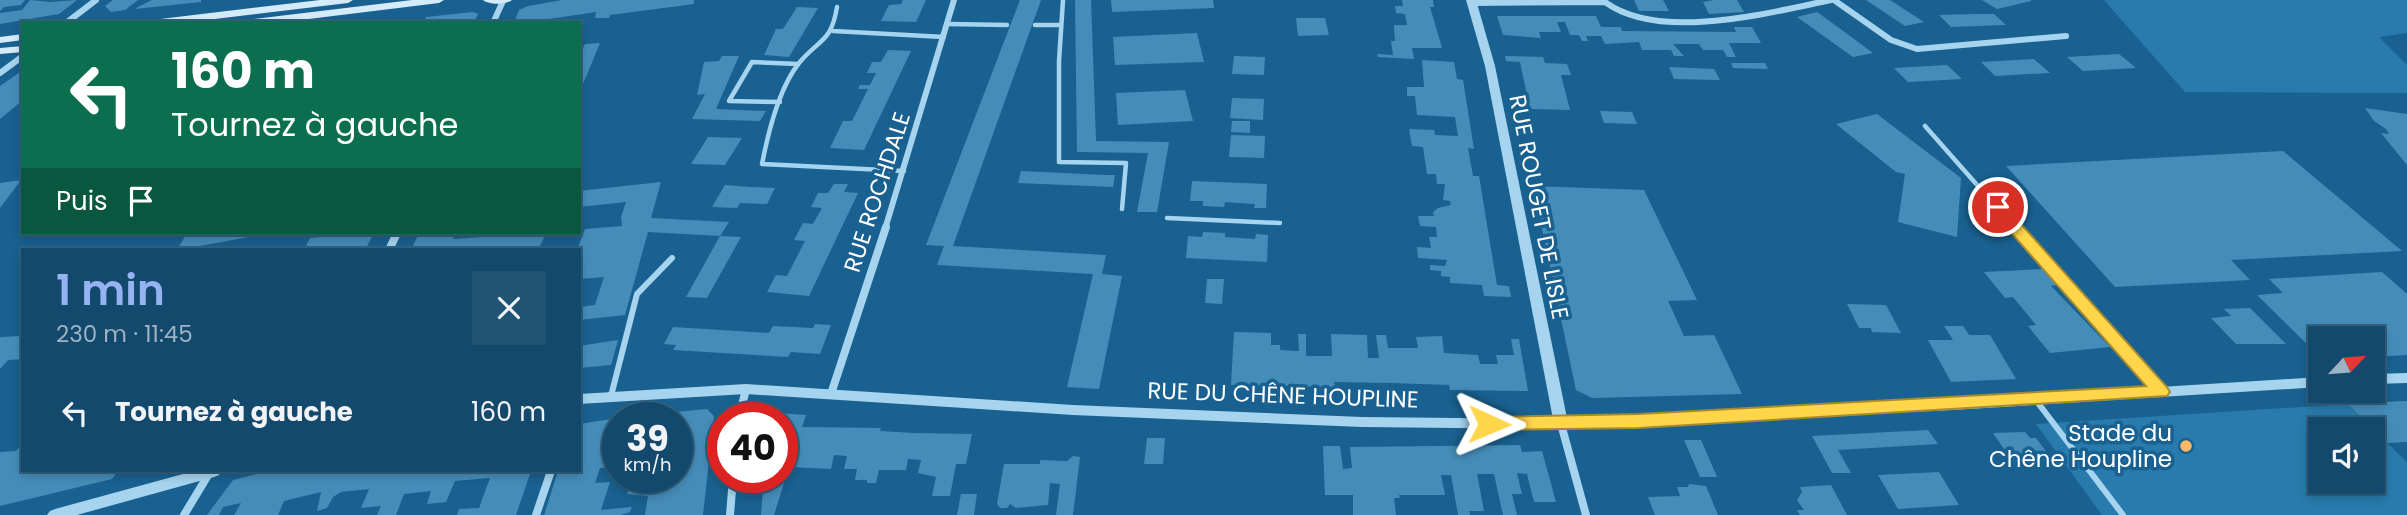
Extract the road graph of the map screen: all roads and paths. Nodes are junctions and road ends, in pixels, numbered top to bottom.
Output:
1 (96, 0) edge
2 (348, 0) edge
3 (439, 0) edge
4 (488, 0) edge
5 (505, 0) edge
6 (954, 0) edge
7 (1063, 0) edge
8 (1832, 0) edge
9 (1604, 1) edge
10 (1471, 2) edge
11 (837, 7) dead end
12 (299, 20) edge
13 (69, 21) edge
14 (169, 21) edge
15 (281, 21) edge
16 (494, 21) edge
17 (947, 24) junction
18 (1007, 25) dead end
19 (1035, 25) dead end
20 (1060, 25) junction
21 (833, 31) junction
22 (2066, 36) dead end
23 (21, 37) edge
24 (944, 37) junction
25 (0, 40) edge
26 (21, 49) edge
27 (0, 51) edge
28 (21, 57) edge
29 (798, 64) junction
30 (0, 73) edge
31 (780, 102) junction
32 (1925, 125) dead end
33 (904, 171) junction
34 (1122, 209) dead end
35 (1167, 218) dead end
36 (1280, 223) dead end
37 (672, 258) dead end
38 (2407, 377) edge
39 (2385, 378) edge
40 (2308, 383) edge
41 (746, 389) junction
42 (2161, 392) junction
43 (831, 394) junction
44 (611, 396) junction
45 (581, 399) edge
46 (2035, 399) junction
47 (743, 402) edge
48 (1561, 424) junction
49 (209, 472) edge
50 (212, 472) edge
51 (551, 472) edge
52 (732, 493) edge
53 (55, 515) edge
54 (184, 515) edge
55 (536, 515) edge
56 (730, 515) edge
57 (1586, 515) edge
58 (2123, 515) edge

1 - 13 street
2 - 14 main road
3 - 12 main road
4 - 5 main road
5 - 16 street
6 - 17 street, RUE ROCHDALE
7 - 20 lane
8 - 9 street
8 - 22 street
9 - 10 street
10 - 48 street, RUE ROUGET DE LISLE
11 - 21 lane
12 - 15 main road
17 - 18 lane
17 - 24 street, RUE ROCHDALE
19 - 20 lane
20 - 34 lane
21 - 24 lane
21 - 29 lane
23 - 25 main road
24 - 33 street, RUE ROCHDALE
26 - 27 main road
28 - 30 street
29 - 31 lane
29 - 31 lane
31 - 33 lane
32 - 42 lane
33 - 43 street, RUE ROCHDALE
35 - 36 lane
37 - 44 lane
38 - 39 street
40 - 42 street, RUE DU CHÊNE HOUPLINE
41 - 43 street, RUE DU CHÊNE HOUPLINE
41 - 44 street, RUE DU CHÊNE HOUPLINE
41 - 47 street
42 - 46 street, RUE DU CHÊNE HOUPLINE
43 - 48 street, RUE DU CHÊNE HOUPLINE
44 - 45 street, RUE DU CHÊNE HOUPLINE
46 - 48 street, RUE DU CHÊNE HOUPLINE
46 - 58 lane
48 - 57 street
49 - 53 street
50 - 54 street
51 - 55 street
52 - 56 street

